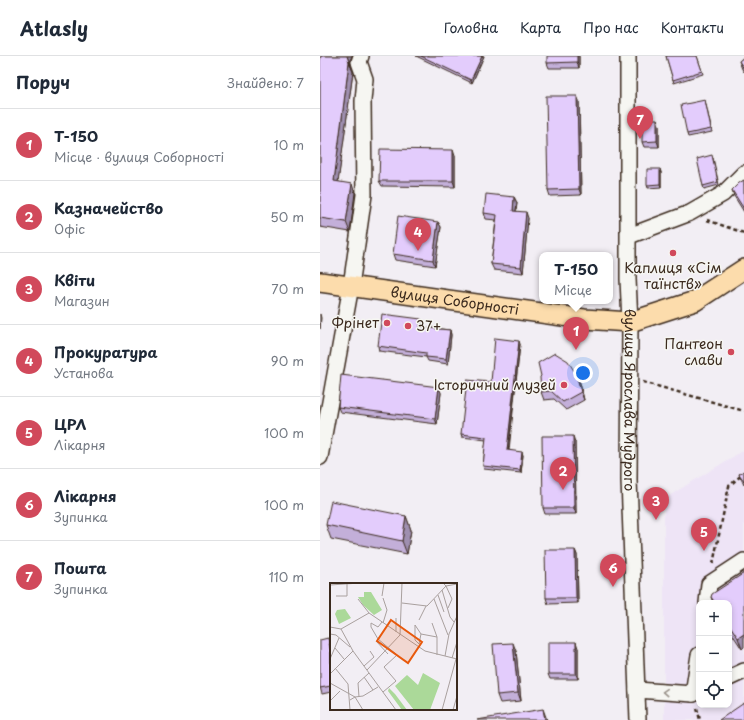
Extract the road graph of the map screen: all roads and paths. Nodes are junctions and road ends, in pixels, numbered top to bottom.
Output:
1 (361, 56) edge
2 (628, 56) edge
3 (744, 173) edge
4 (690, 213) junction
5 (744, 233) edge
6 (629, 236) junction
7 (744, 269) edge
8 (320, 282) edge
9 (351, 286) junction
10 (630, 322) junction
11 (630, 378) junction
12 (744, 411) edge
13 (320, 457) edge
14 (744, 473) edge
15 (744, 561) edge
16 (709, 584) junction
17 (706, 600) edge
18 (744, 671) edge
19 (732, 677) edge
20 (637, 690) junction
21 (696, 693) edge
22 (638, 720) edge

1 - 9 street
2 - 6 street, вулиця Ярослава Мудрого
3 - 4 street
4 - 5 path
4 - 6 street
6 - 10 street, вулиця Ярослава Мудрого
7 - 10 main road, вулиця Соборності
8 - 9 main road, вулиця Соборності
9 - 10 main road, вулиця Соборності
9 - 13 street
10 - 11 street, вулиця Ярослава Мудрого
11 - 12 path
11 - 20 street, вулиця Ярослава Мудрого
14 - 16 path
15 - 16 street
16 - 17 street
18 - 19 street
21 -> 20 street
20 - 22 street, вулиця Ярослава Мудрого

